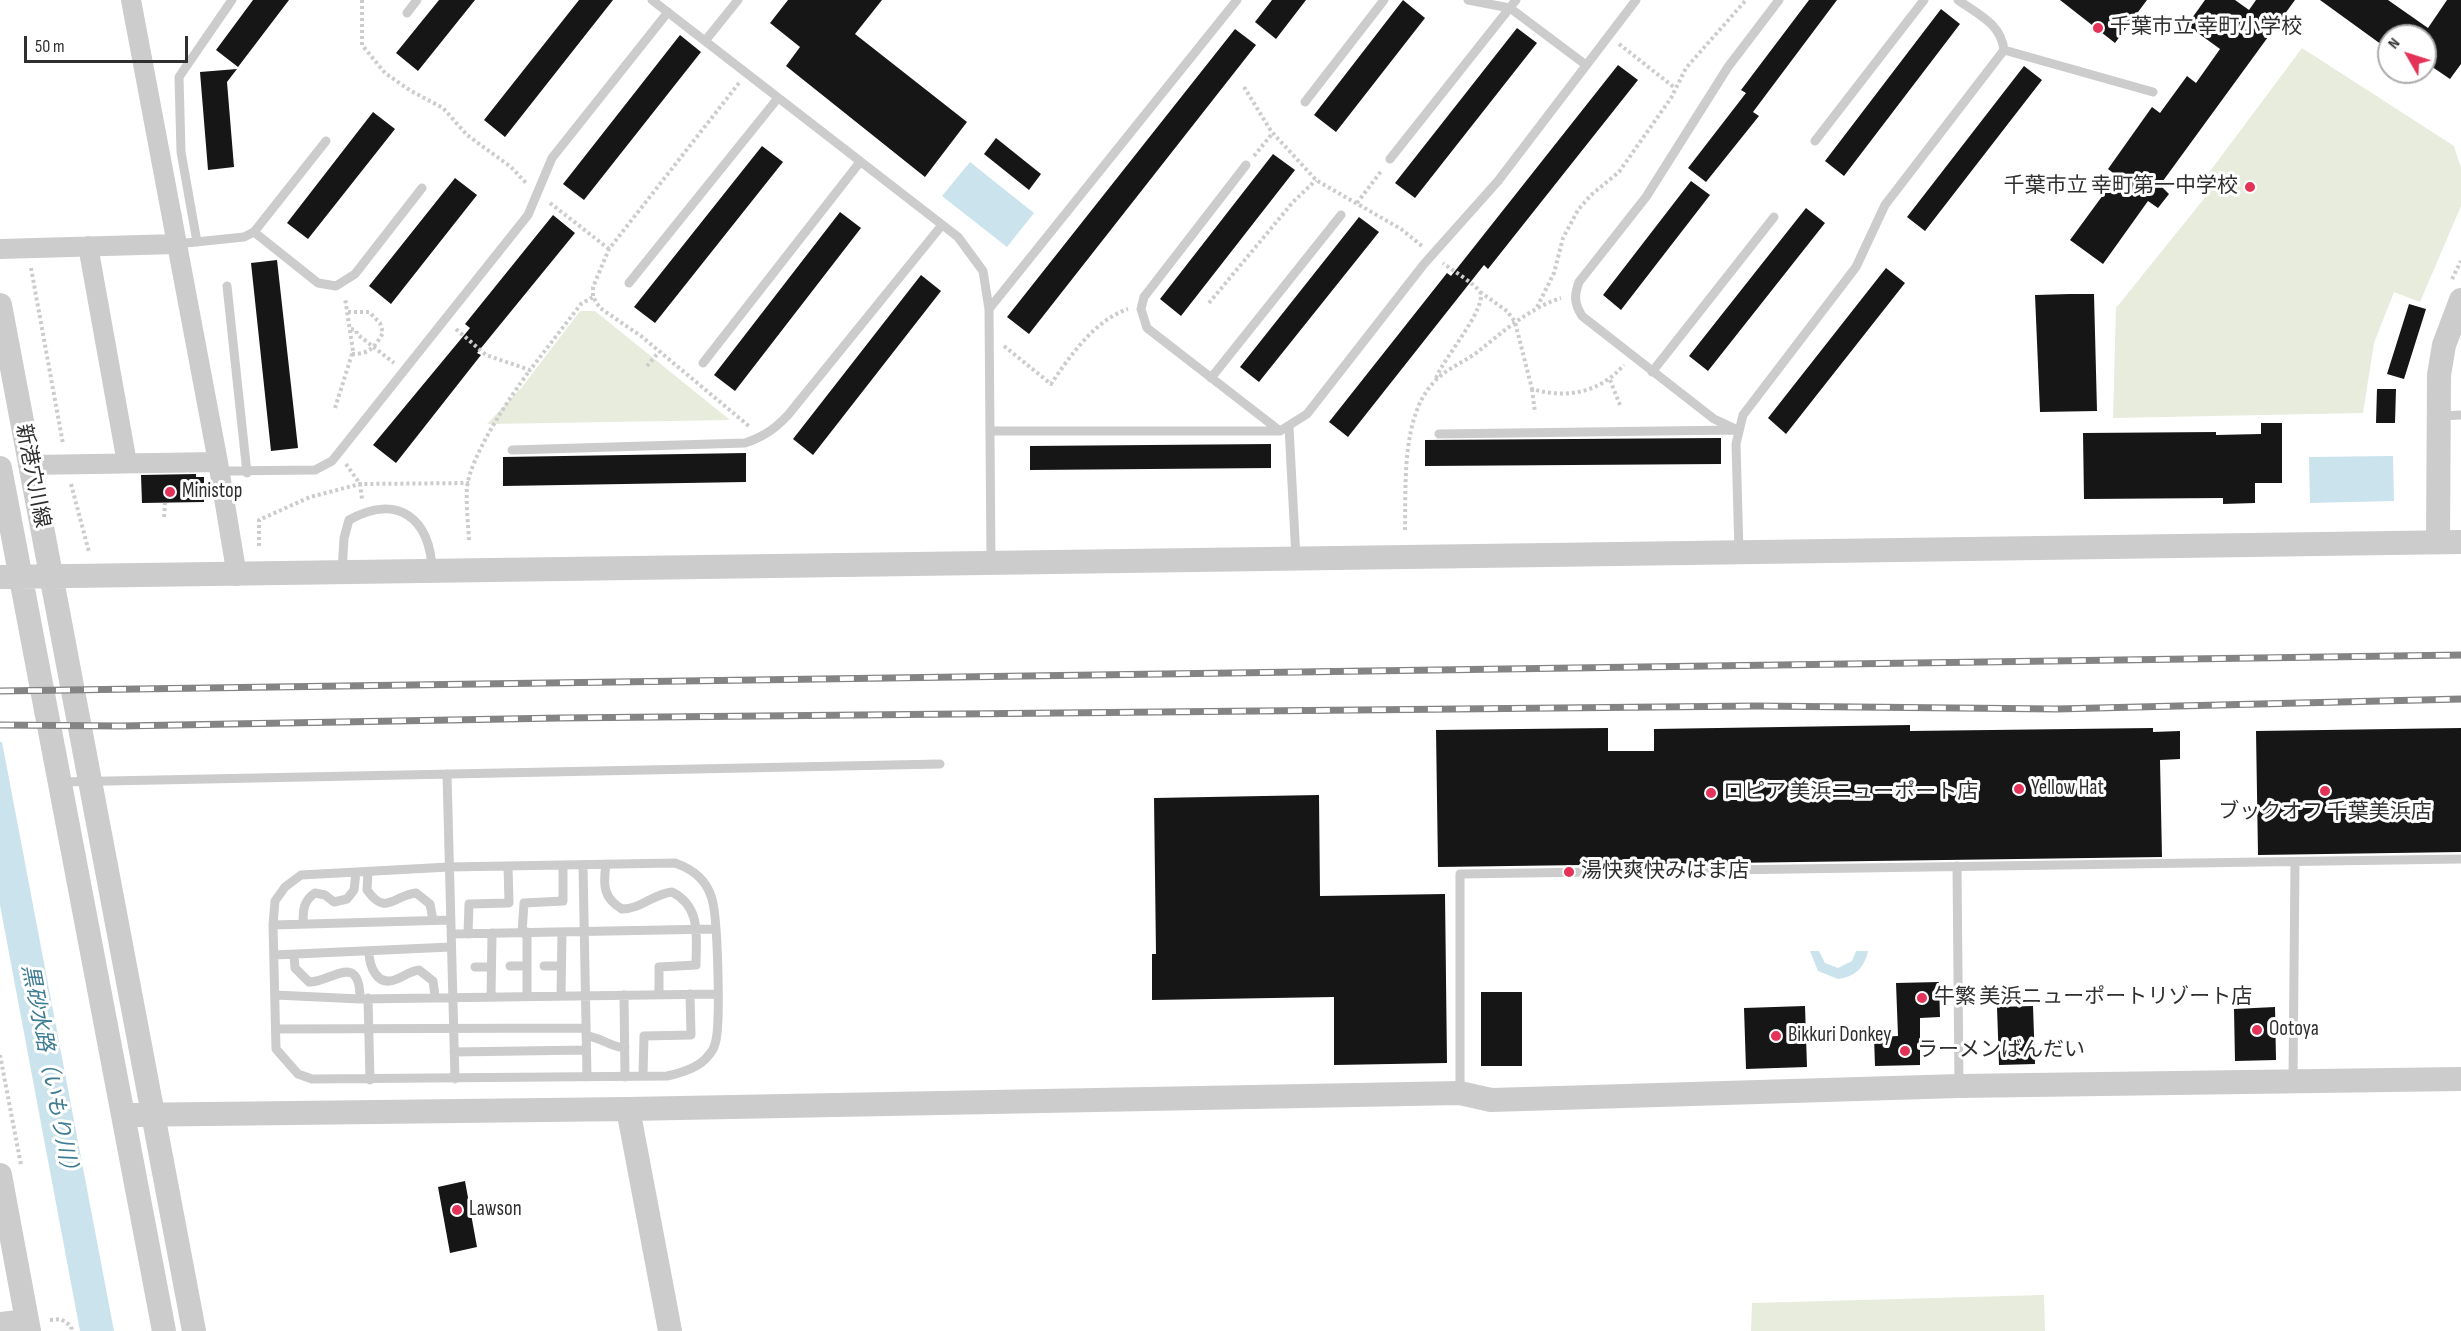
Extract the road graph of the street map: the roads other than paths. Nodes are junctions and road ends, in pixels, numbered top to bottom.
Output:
1 (131, 0) edge
2 (232, 0) edge
3 (417, 0) edge
4 (652, 0) edge
5 (738, 0) edge
6 (1237, 0) edge
7 (1384, 0) edge
8 (1468, 0) edge
9 (1636, 0) edge
10 (1779, 0) edge
11 (1924, 0) edge
12 (1958, 0) edge
13 (1513, 4) edge
14 (668, 12) junction
15 (407, 13) dead end
16 (705, 41) junction
17 (2004, 50) junction
18 (1586, 65) junction
19 (2153, 92) dead end
20 (778, 98) junction
21 (1305, 102) dead end
22 (326, 141) dead end
23 (1815, 141) dead end
24 (1390, 159) road end
25 (860, 162) junction
26 (1246, 165) road end
27 (422, 188) dead end
28 (1341, 215) dead end
29 (1774, 217) dead end
30 (942, 225) junction
31 (254, 232) junction
32 (197, 242) junction
33 (176, 244) junction
34 (88, 246) junction
35 (0, 249) edge
36 (629, 283) dead end
37 (227, 286) dead end
38 (2461, 300) edge
39 (0, 305) edge
40 (989, 309) junction
41 (703, 363) dead end
42 (1652, 372) junction
43 (1211, 378) junction
44 (2450, 416) edge
45 (1285, 429) junction
46 (1738, 430) junction
47 (990, 431) junction
48 (1439, 434) dead end
49 (512, 450) dead end
50 (127, 463) junction
51 (30, 465) junction
52 (219, 467) junction
53 (0, 468) edge
54 (247, 472) junction
55 (2449, 542) edge
56 (1739, 552) junction
57 (1296, 558) junction
58 (991, 563) junction
59 (432, 572) junction
60 (342, 574) junction
61 (237, 576) junction
62 (10, 577) edge
63 (51, 577) junction
64 (940, 764) dead end
65 (447, 774) junction
66 (60, 782) junction
67 (90, 782) junction
68 (2461, 859) edge
69 (2295, 862) junction
70 (606, 864) junction
71 (563, 865) junction
72 (583, 865) junction
73 (508, 866) junction
74 (1956, 866) junction
75 (449, 867) junction
76 (356, 872) junction
77 (368, 872) junction
78 (451, 920) junction
79 (433, 921) junction
80 (303, 924) junction
81 (273, 925) junction
82 (715, 928) junction
83 (696, 929) junction
84 (584, 931) junction
85 (562, 932) junction
86 (492, 933) junction
87 (525, 933) junction
88 (451, 934) junction
89 (468, 934) junction
90 (451, 947) junction
91 (369, 951) junction
92 (274, 955) junction
93 (294, 955) junction
94 (510, 966) dead end
95 (527, 966) junction
96 (544, 966) dead end
97 (561, 966) junction
98 (475, 967) dead end
99 (492, 967) junction
100 (690, 994) junction
101 (718, 994) junction
102 (275, 995) junction
103 (624, 995) junction
104 (659, 995) junction
105 (435, 996) junction
106 (452, 996) junction
107 (491, 996) junction
108 (526, 996) junction
109 (561, 996) junction
110 (585, 996) junction
111 (364, 999) junction
112 (276, 1029) junction
113 (369, 1029) junction
114 (453, 1029) junction
115 (586, 1032) junction
116 (625, 1048) junction
117 (586, 1050) junction
118 (454, 1052) junction
119 (643, 1076) junction
120 (587, 1077) junction
121 (625, 1077) junction
122 (454, 1079) junction
123 (2461, 1079) edge
124 (370, 1080) junction
125 (2293, 1081) junction
126 (1959, 1086) junction
127 (1460, 1093) junction
128 (628, 1110) junction
129 (154, 1114) junction
130 (124, 1115) junction
131 (0, 1176) edge
132 (0, 1323) edge
133 (36, 1324) edge
134 (2, 1331) edge
135 (164, 1331) edge
136 (195, 1331) edge
137 (670, 1331) edge

1 - 33 street
2 - 32 lane
3 - 15 lane
4 - 14 lane
5 - 16 lane
6 - 40 lane
7 - 21 lane
8 - 13 lane
9 - 18 lane
10 - 42 lane
11 - 23 lane
12 - 17 lane
13 - 18 lane
13 - 24 lane
14 - 16 lane
14 - 54 lane
16 - 20 lane
17 - 19 lane
17 - 46 lane
18 - 45 lane
20 - 25 lane
20 - 36 lane
22 - 31 lane
25 - 30 lane
25 - 41 lane
26 - 43 lane
27 - 31 lane
28 - 43 lane
29 - 42 lane
30 - 40 lane
30 - 49 lane
31 - 32 lane
32 - 33 lane
33 - 34 street
33 - 52 street
34 - 35 street
34 - 50 street
37 - 54 lane
38 - 44 street
39 - 51 street, 新港穴川線
40 - 47 lane
42 - 46 lane
43 - 45 lane
44 - 55 street
45 - 47 lane
45 - 57 lane
46 - 48 lane
46 - 56 lane
47 - 58 lane
50 - 51 street
50 - 52 street
51 - 63 street, 新港穴川線
52 - 54 lane
52 - 61 street
53 - 62 street, 新港穴川線
55 - 56 street
56 - 57 street
57 - 58 street
58 - 59 street
59 - 60 street
59 - 60 lane
60 - 61 street
61 - 63 street
62 - 63 street
62 - 66 street, 新港穴川線
63 - 67 street, 新港穴川線
64 - 65 lane
65 - 67 lane
65 - 75 lane
66 - 67 lane
66 - 130 street, 新港穴川線
67 - 129 street, 新港穴川線
68 - 69 lane
69 - 74 lane
69 - 125 lane
70 - 72 lane
70 - 82 lane
70 - 83 lane
71 - 72 lane
71 - 73 lane
71 - 87 lane
72 - 84 lane
73 - 75 lane
73 - 89 lane
74 - 126 lane
74 - 127 lane
75 - 77 lane
75 - 78 lane
76 - 77 lane
76 - 80 lane
76 - 81 lane
77 - 79 lane
78 - 79 lane
78 - 88 lane
79 - 80 lane
80 - 81 lane
81 - 92 lane
82 - 83 lane
82 - 101 lane
83 - 84 lane
83 - 104 lane
84 - 85 lane
84 - 110 lane
85 - 87 lane
85 - 97 lane
86 - 87 lane
86 - 89 lane
86 - 99 lane
87 - 95 lane
88 - 89 lane
88 - 90 lane
90 - 91 lane
90 - 106 lane
91 - 93 lane
91 - 105 lane
92 - 93 lane
92 - 102 lane
93 - 111 lane
94 - 95 lane
95 - 108 lane
96 - 97 lane
97 - 109 lane
98 - 99 lane
99 - 107 lane
100 - 101 lane
100 - 104 lane
100 - 119 lane
101 - 119 lane
102 - 111 lane
102 - 112 lane
103 - 104 lane
103 - 110 lane
103 - 116 lane
105 - 106 lane
105 - 111 lane
106 - 107 lane
106 - 114 lane
107 - 108 lane
108 - 109 lane
109 - 110 lane
110 - 115 lane
111 - 113 lane
112 - 113 lane
112 - 124 lane
113 - 114 lane
113 - 124 lane
114 - 115 lane
114 - 118 lane
115 - 116 lane
115 - 117 lane
116 - 121 lane
117 - 118 lane
117 - 120 lane
118 - 122 lane
119 - 121 lane
120 - 121 lane
120 - 122 lane
122 - 124 lane
123 - 125 street
125 - 126 street
126 - 127 street
127 - 128 street
128 - 129 street
128 - 137 street
129 - 130 street
129 - 136 street, 新港穴川線
130 - 135 street, 新港穴川線
131 - 133 street
132 - 133 street
132 - 134 street

